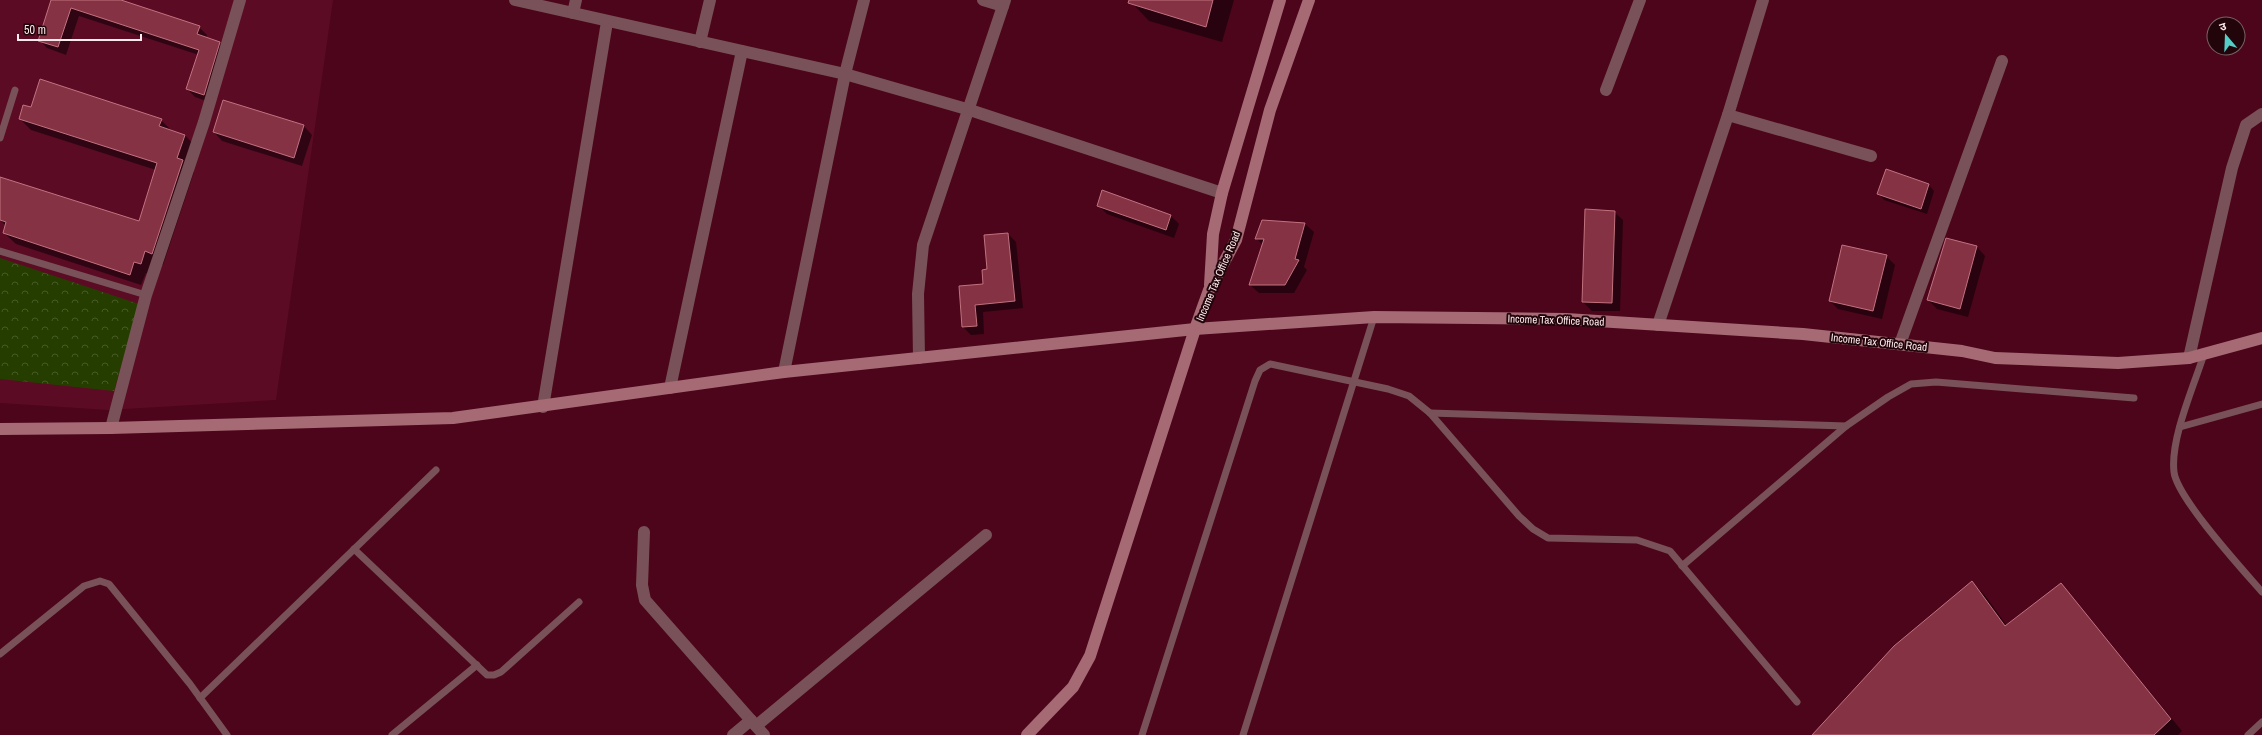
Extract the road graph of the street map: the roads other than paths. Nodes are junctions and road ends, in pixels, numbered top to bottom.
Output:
1 (240, 0) edge
2 (515, 0) edge
3 (576, 0) edge
4 (710, 0) edge
5 (864, 0) edge
6 (983, 0) edge
7 (1280, 0) edge
8 (1309, 0) edge
9 (1640, 0) edge
10 (1763, 0) edge
11 (1004, 3) edge
12 (573, 13) junction
13 (607, 22) junction
14 (700, 42) junction
15 (742, 51) junction
16 (2002, 61) dead end
17 (846, 74) junction
18 (15, 90) dead end
19 (1606, 90) dead end
20 (970, 110) junction
21 (2262, 114) edge
22 (1728, 115) junction
23 (0, 138) edge
24 (1871, 156) dead end
25 (1222, 193) junction
26 (0, 251) edge
27 (1210, 290) junction
28 (146, 295) junction
29 (1374, 317) junction
30 (1658, 325) junction
31 (1195, 329) junction
32 (2262, 338) edge
33 (1900, 344) junction
34 (2204, 354) junction
35 (919, 358) junction
36 (2189, 358) junction
37 (784, 372) junction
38 (1355, 382) junction
39 (670, 388) junction
40 (2134, 398) dead end
41 (2262, 404) edge
42 (543, 407) junction
43 (1430, 413) junction
44 (1846, 426) junction
45 (2180, 427) junction
46 (111, 428) junction
47 (0, 429) edge
48 (436, 470) dead end
49 (644, 532) dead end
50 (986, 535) dead end
51 (354, 549) junction
52 (1682, 566) junction
53 (2262, 592) edge
54 (579, 602) dead end
55 (0, 654) edge
56 (477, 665) junction
57 (200, 698) junction
58 (1797, 702) dead end
59 (2262, 722) edge
60 (757, 727) edge
61 (227, 735) edge
62 (392, 735) edge
63 (734, 735) edge
64 (1028, 735) edge
65 (1142, 735) edge
66 (1242, 735) edge
67 (2248, 735) edge

1 - 28 street
2 - 12 street
3 - 12 street
4 - 14 street
5 - 17 street
6 - 11 street
7 - 25 main road
8 - 27 main road, Income Tax Office Road
9 - 19 street
10 - 22 street
11 - 20 street
12 - 13 street
13 - 14 street
13 - 42 street
14 - 15 street
15 - 17 street
15 - 39 street
16 - 33 street
17 - 20 street
17 - 37 street
18 - 23 lane
20 - 25 street
20 - 35 street
21 - 36 street
22 - 24 street
22 - 30 street
25 - 27 main road
26 - 28 lane
27 - 31 main road, Income Tax Office Road
28 - 46 street
29 - 30 main road, Income Tax Office Road
29 - 31 main road, Income Tax Office Road
29 - 38 lane
30 - 33 main road, Income Tax Office Road
31 - 35 main road
31 - 64 main road
32 - 34 main road, Income Tax Office Road
33 - 36 main road, Income Tax Office Road
34 - 36 main road, Income Tax Office Road
34 - 45 lane
35 - 37 main road
37 - 39 main road
38 - 43 lane
38 - 65 lane
38 - 66 lane
39 - 42 main road
40 - 44 lane
41 - 45 lane
42 - 46 main road
43 - 44 lane
43 - 52 lane
44 - 52 lane
45 - 53 lane
46 - 47 main road
48 - 51 lane
49 - 60 street
50 - 60 street
51 - 56 lane
51 - 57 lane
52 - 58 lane
54 - 56 lane
55 - 57 lane
56 - 62 lane
57 - 61 lane
59 - 67 lane
60 - 63 street

